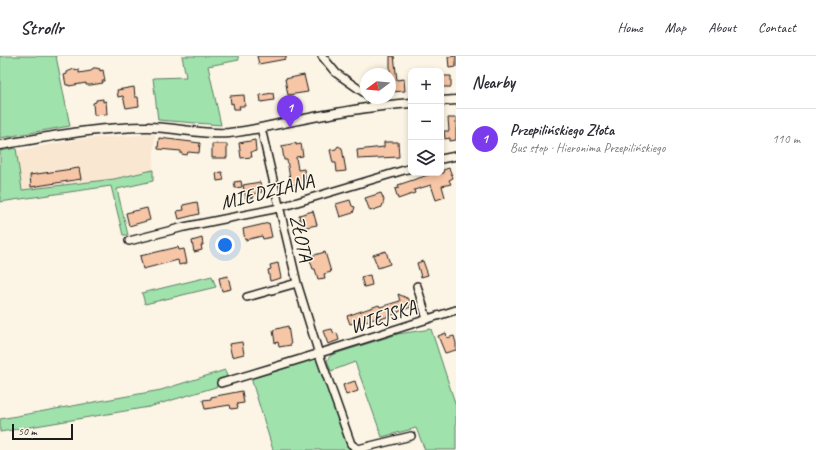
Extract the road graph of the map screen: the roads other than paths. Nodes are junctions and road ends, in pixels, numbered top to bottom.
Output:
1 (322, 56) edge
2 (360, 90) edge
3 (456, 100) edge
4 (444, 101) edge
5 (408, 103) edge
6 (374, 106) joint
7 (261, 128) junction
8 (0, 145) edge
9 (456, 156) edge
10 (444, 158) edge
11 (408, 169) edge
12 (279, 207) junction
13 (129, 241) dead end
14 (297, 284) junction
15 (417, 286) dead end
16 (247, 297) dead end
17 (456, 310) edge
18 (428, 319) junction
19 (319, 354) junction
20 (221, 383) dead end
21 (411, 436) dead end

1 - 2 street
3 - 4 street
5 - 6 street
6 - 7 street
7 - 8 street
7 - 12 street, ZŁOTA
9 - 10 street
11 - 12 street, MIEDZIANA
12 - 13 street, MIEDZIANA
12 - 14 street, ZŁOTA
14 - 16 street
14 - 19 street, ZŁOTA
15 - 18 street
17 - 18 street, WIEJSKA
18 - 19 street, WIEJSKA
19 - 20 street, WIEJSKA
19 - 21 street

